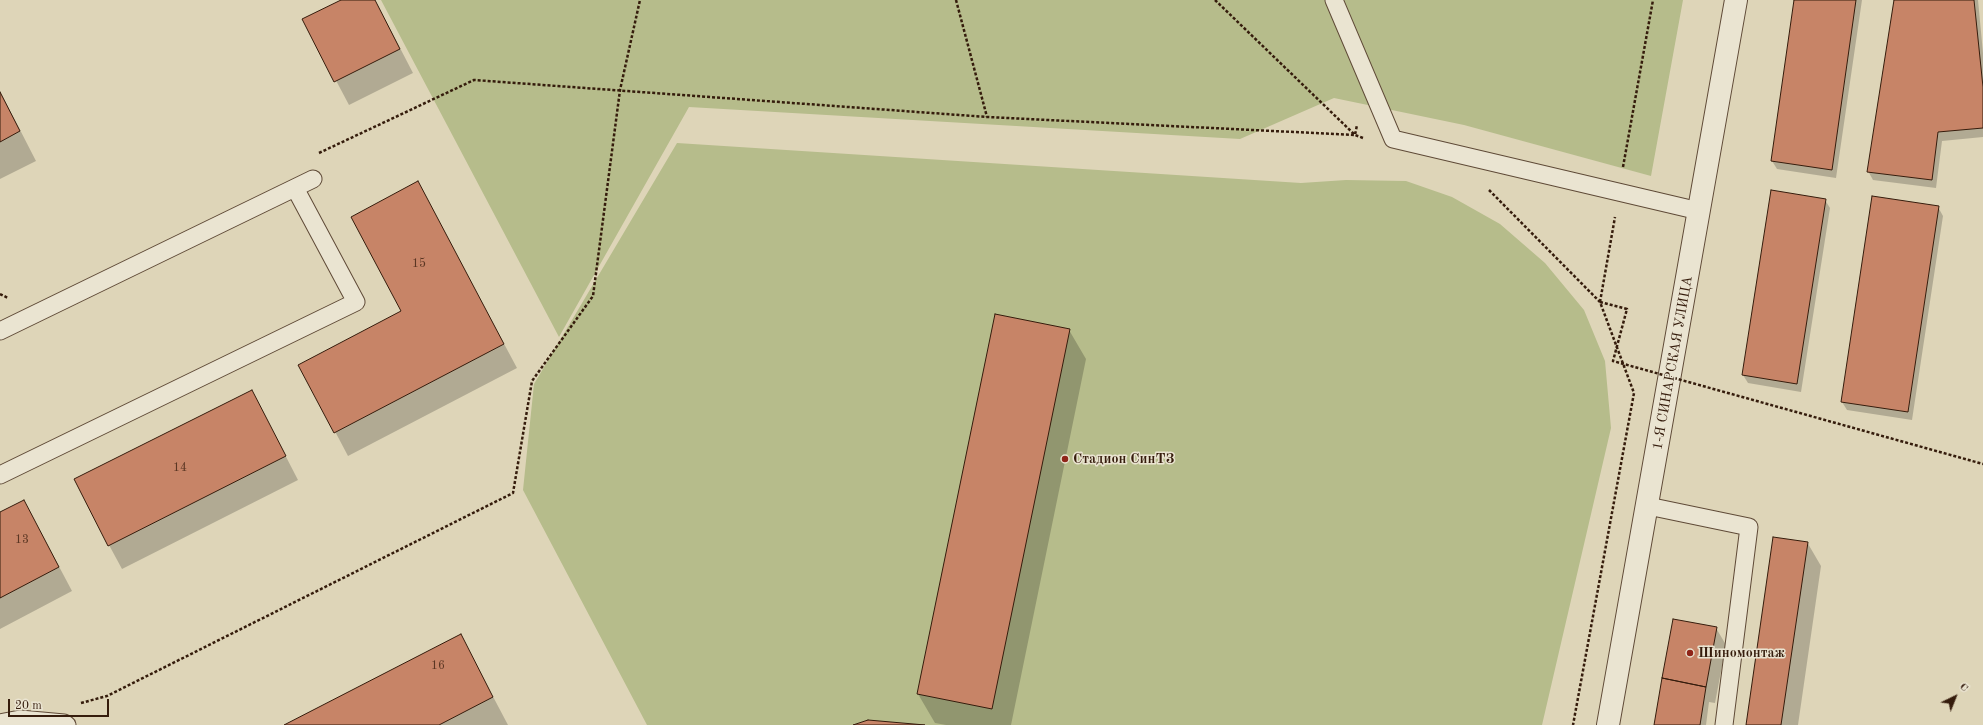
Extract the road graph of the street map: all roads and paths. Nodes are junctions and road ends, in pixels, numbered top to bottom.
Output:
1 (640, 0) edge
2 (956, 0) edge
3 (1334, 0) edge
4 (1653, 0) edge
5 (1736, 0) edge
6 (620, 90) junction
7 (986, 117) junction
8 (1355, 135) dead end
9 (318, 154) dead end
10 (1623, 170) dead end
11 (314, 179) dead end
12 (295, 188) junction
13 (1616, 209) dead end
14 (1699, 211) junction
15 (1600, 302) junction
16 (0, 330) edge
17 (1983, 464) edge
18 (0, 475) edge
19 (1648, 506) junction
20 (78, 704) dead end
21 (0, 723) edge
22 (67, 725) edge
23 (1573, 725) edge
24 (1608, 725) edge
25 (1724, 725) edge

1 - 6 path
2 - 7 path
3 - 14 lane
4 - 10 path
5 - 14 street, 1-Я СИНАРСКАЯ УЛИЦА
6 - 7 path
6 - 9 path
6 - 20 path
7 - 8 path
11 - 12 lane
12 - 16 lane
12 - 18 lane
13 - 15 path
14 - 19 street, 1-Я СИНАРСКАЯ УЛИЦА
15 - 17 path, bridge
15 - 23 path
19 - 24 street, 1-Я СИНАРСКАЯ УЛИЦА
19 - 25 lane
21 - 22 lane

